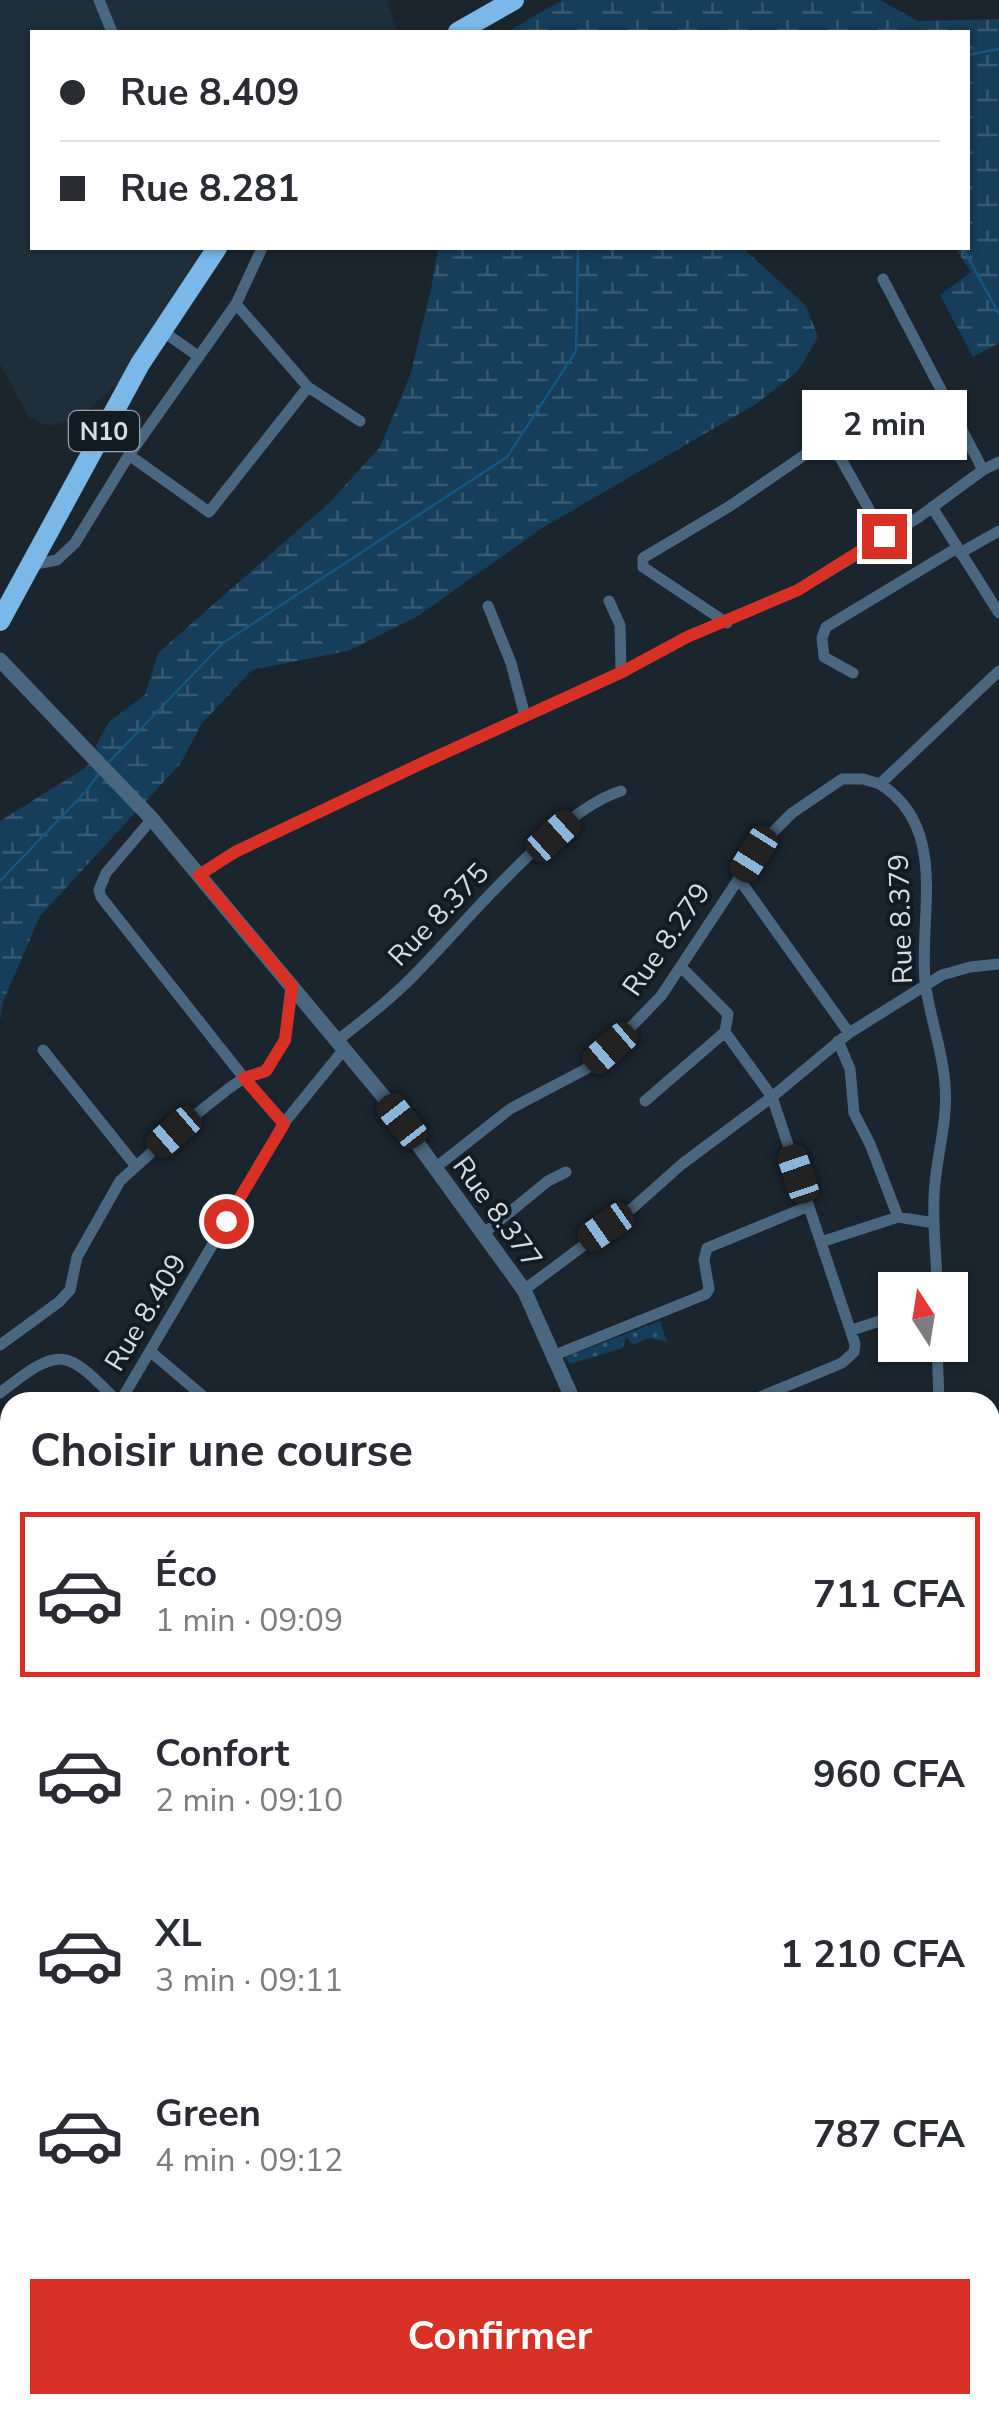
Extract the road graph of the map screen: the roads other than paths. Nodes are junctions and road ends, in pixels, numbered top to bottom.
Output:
1 (99, 0) edge
2 (514, 0) edge
3 (111, 30) edge
4 (462, 30) edge
5 (216, 250) edge
6 (261, 250) edge
7 (883, 279) dead end
8 (236, 304) junction
9 (162, 330) junction
10 (198, 356) junction
11 (308, 386) junction
12 (360, 421) dead end
13 (129, 454) junction
14 (999, 462) edge
15 (984, 470) junction
16 (932, 508) junction
17 (999, 531) edge
18 (884, 536) junction
19 (959, 550) junction
20 (30, 566) junction
21 (608, 601) dead end
22 (488, 606) dead end
23 (999, 613) edge
24 (0, 621) edge
25 (728, 622) junction
26 (0, 660) edge
27 (999, 671) edge
28 (622, 672) junction
29 (853, 673) dead end
30 (526, 716) junction
31 (880, 784) junction
32 (621, 790) dead end
33 (152, 819) junction
34 (199, 875) junction
35 (739, 878) junction
36 (999, 964) edge
37 (681, 967) junction
38 (926, 985) junction
39 (292, 986) junction
40 (725, 1032) junction
41 (849, 1033) junction
42 (838, 1042) junction
43 (342, 1044) junction
44 (44, 1050) dead end
45 (244, 1078) junction
46 (772, 1097) junction
47 (646, 1101) dead end
48 (284, 1124) junction
49 (135, 1165) junction
50 (435, 1168) junction
51 (566, 1172) dead end
52 (809, 1206) junction
53 (898, 1217) junction
54 (934, 1223) junction
55 (482, 1234) junction
56 (820, 1242) junction
57 (936, 1272) edge
58 (524, 1290) junction
59 (878, 1322) edge
60 (852, 1330) junction
61 (0, 1344) edge
62 (151, 1352) junction
63 (555, 1354) junction
64 (938, 1362) edge
65 (2, 1392) edge
66 (109, 1392) edge
67 (125, 1392) edge
68 (198, 1392) edge
69 (570, 1392) edge
70 (772, 1392) edge
71 (939, 1392) edge

1 - 3 street
2 - 4 highway
5 - 9 highway, N10
6 - 8 street
7 - 15 street
8 - 10 street
8 - 11 street
9 - 10 street
9 - 20 highway, N10
10 - 13 street
11 - 12 street
11 - 13 street
13 - 20 street
14 - 15 street
15 - 16 street
16 - 18 street
16 - 19 street
17 - 19 street
18 - 25 street
18 - 25 street
19 - 23 street
19 - 29 street
20 - 24 highway, N10
21 - 28 street
22 - 30 street
25 - 28 street
26 - 33 street, Rue 8.377
27 - 31 street
28 - 30 street
30 - 34 street
31 - 35 street, Rue 8.279
31 - 38 street, Rue 8.379
32 - 43 street, Rue 8.375
33 - 34 street, Rue 8.377
33 - 45 street
34 - 39 street, Rue 8.377
35 - 37 street, Rue 8.279
35 - 41 street
36 - 38 street
37 - 40 street
37 - 50 street, Rue 8.279
38 - 41 street
38 - 54 street, Rue 8.379
39 - 43 street, Rue 8.377
39 - 45 street
40 - 46 street
40 - 47 street
41 - 42 street
42 - 46 street
42 - 53 street
43 - 48 street, Rue 8.409
43 - 50 street, Rue 8.377
44 - 49 street
45 - 48 street
45 - 49 street
46 - 52 street
46 - 58 street
48 - 62 street, Rue 8.409
49 - 61 street
50 - 55 street, Rue 8.377
51 - 55 street
52 - 56 street
52 - 63 street
53 - 54 street
53 - 56 street
54 - 57 street, Rue 8.379
55 - 58 street, Rue 8.377
56 - 60 street
58 - 63 street, Rue 8.377
59 - 60 street
60 - 70 street
62 - 67 street, Rue 8.409
62 - 68 street
63 - 69 street, Rue 8.377
64 - 71 street
65 - 66 street

